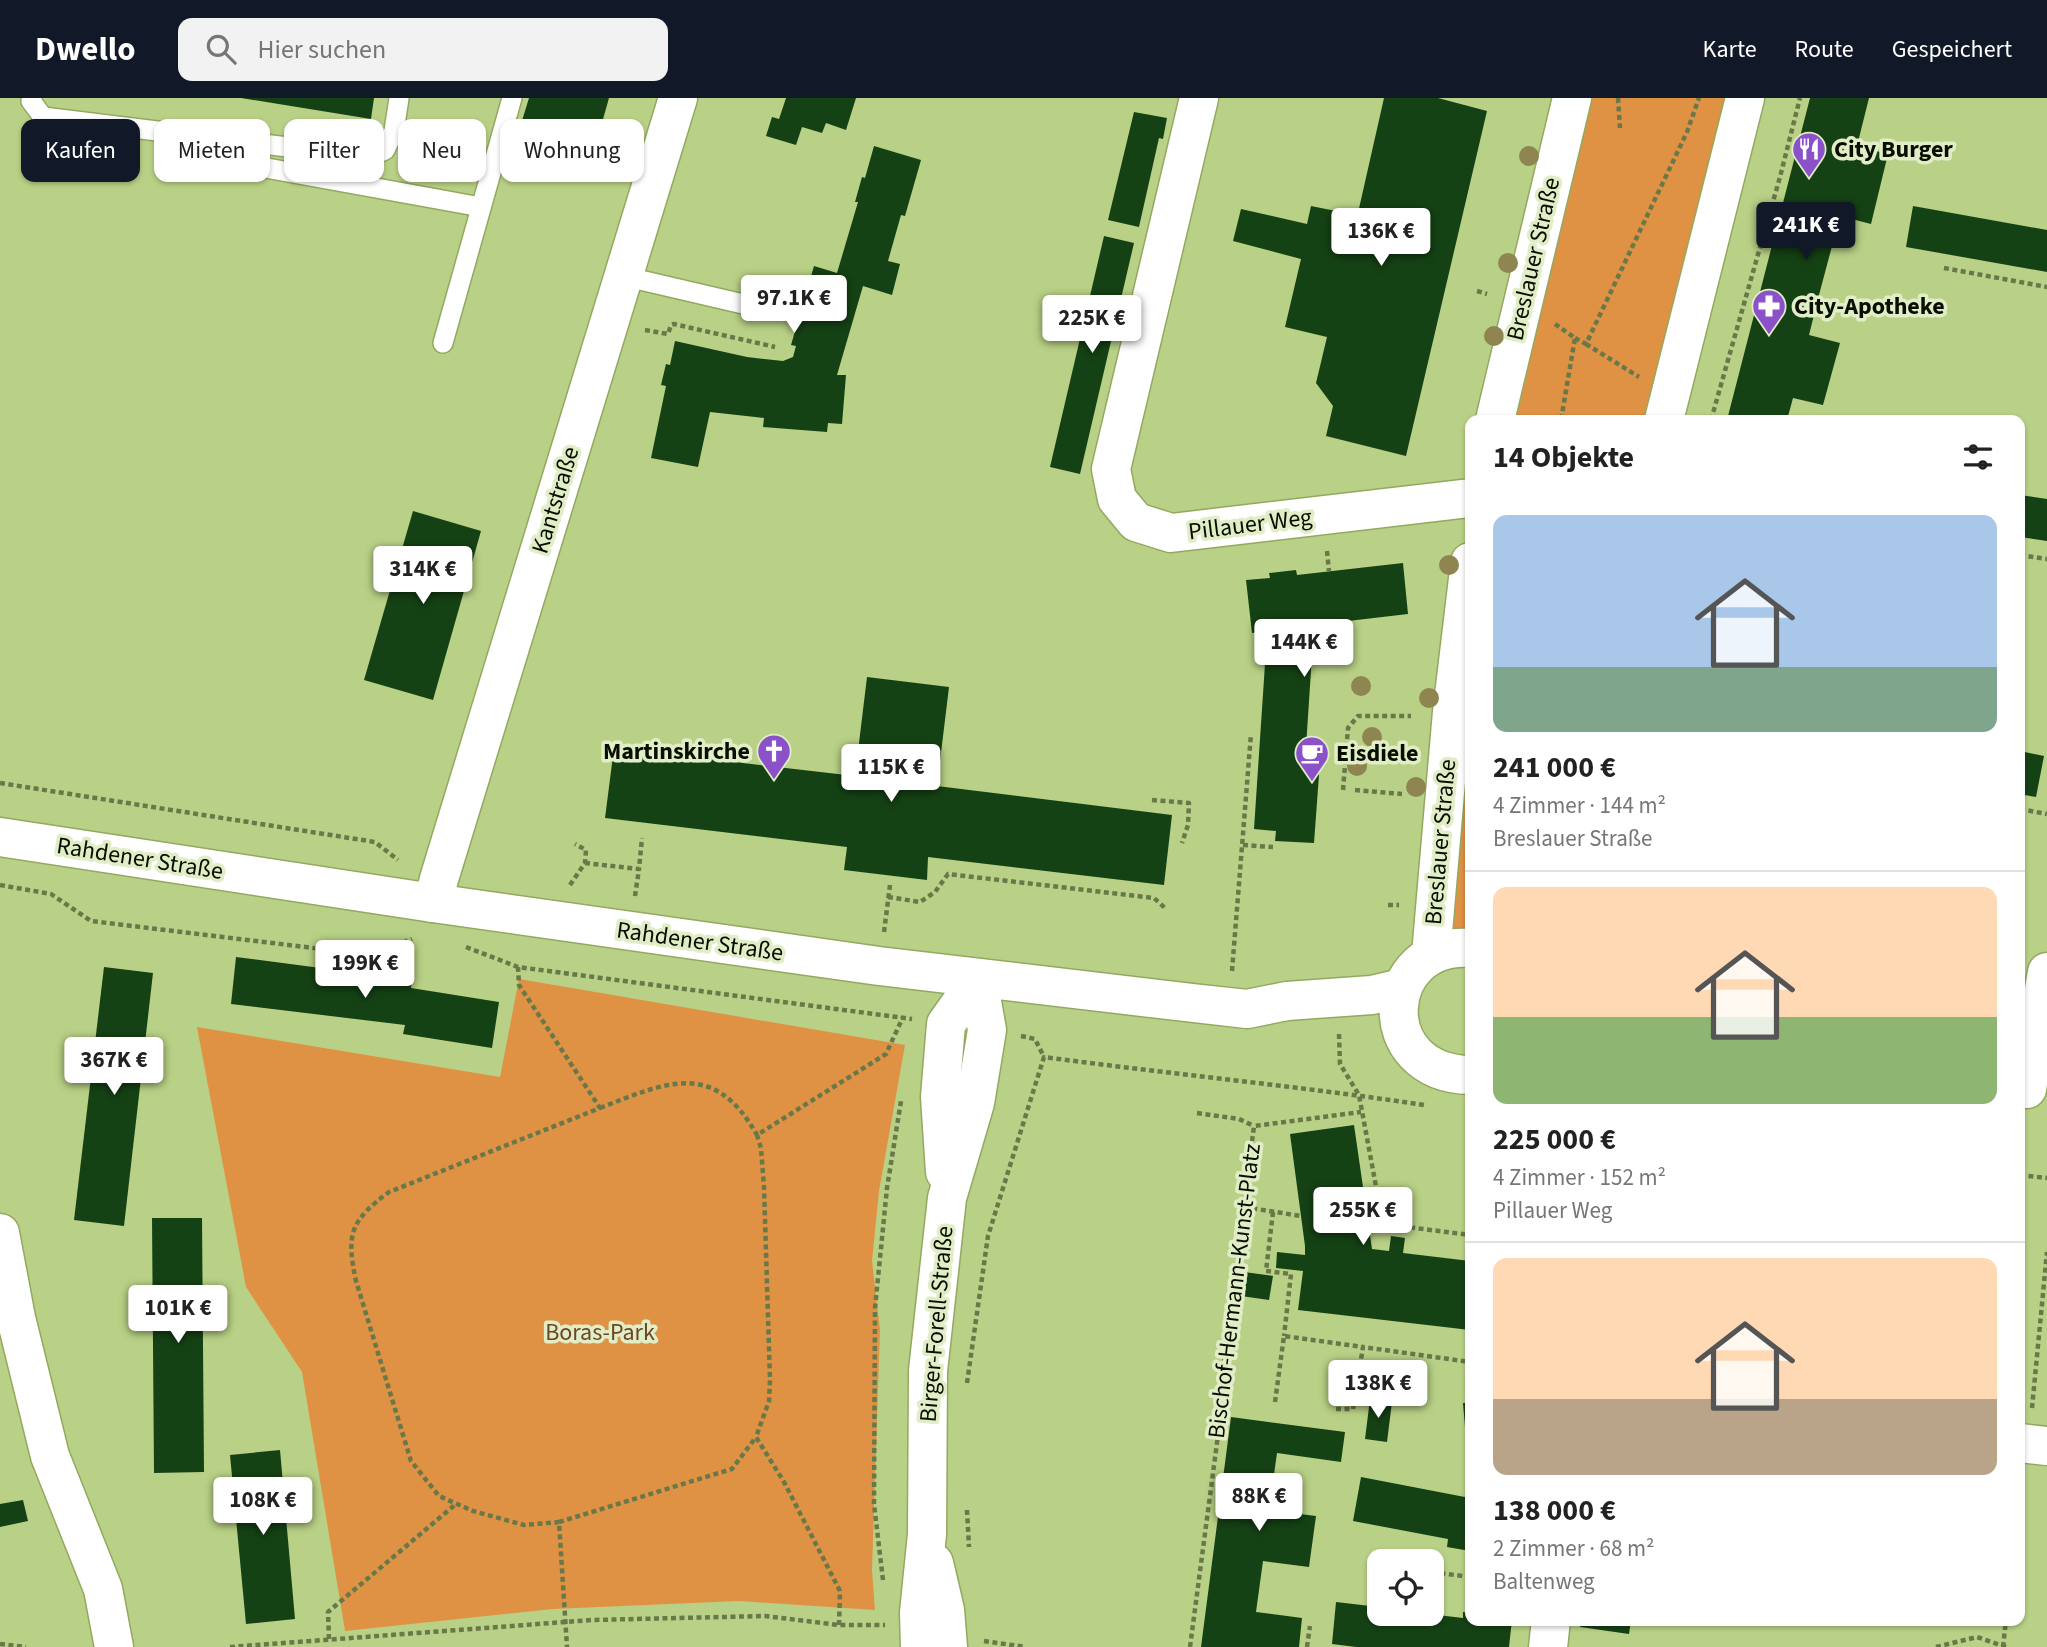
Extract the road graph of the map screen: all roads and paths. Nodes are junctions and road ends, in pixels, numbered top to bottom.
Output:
1 (32, 98) edge
2 (399, 98) edge
3 (512, 98) edge
4 (678, 98) edge
5 (1199, 98) edge
6 (1572, 98) edge
7 (1618, 98) edge
8 (1699, 98) edge
9 (1745, 98) edge
10 (1800, 98) edge
11 (1620, 128) dead end
12 (154, 131) edge
13 (270, 145) edge
14 (270, 169) edge
15 (481, 207) junction
16 (1944, 268) dead end
17 (623, 276) junction
18 (2047, 287) edge
19 (757, 307) dead end
20 (633, 328) dead end
21 (1576, 338) dead end
22 (443, 343) dead end
23 (775, 347) dead end
24 (1496, 415) edge
25 (1665, 415) edge
26 (1712, 415) edge
27 (1465, 499) edge
28 (2025, 556) edge
29 (2047, 559) edge
30 (1465, 605) edge
31 (1411, 716) dead end
32 (1251, 734) dead end
33 (0, 783) edge
34 (1343, 790) dead end
35 (1354, 790) dead end
36 (1402, 794) dead end
37 (1152, 800) dead end
38 (2025, 810) edge
39 (2047, 814) edge
40 (0, 836) edge
41 (642, 838) dead end
42 (1182, 842) dead end
43 (575, 844) dead end
44 (1243, 845) junction
45 (1273, 847) dead end
46 (585, 863) junction
47 (639, 869) junction
48 (0, 885) edge
49 (890, 885) dead end
50 (436, 891) junction
51 (635, 892) dead end
52 (567, 896) dead end
53 (888, 897) junction
54 (1165, 908) dead end
55 (885, 922) dead end
56 (884, 931) dead end
57 (895, 932) dead end
58 (425, 941) dead end
59 (466, 947) dead end
60 (1465, 948) edge
61 (1431, 955) junction
62 (518, 967) junction
63 (1220, 970) dead end
64 (1232, 971) junction
65 (2047, 972) edge
66 (978, 979) junction
67 (1402, 988) junction
68 (1246, 990) junction
69 (1342, 999) junction
70 (902, 1017) junction
71 (946, 1024) junction
72 (905, 1029) dead end
73 (987, 1030) junction
74 (1044, 1057) junction
75 (1465, 1075) edge
76 (2031, 1089) edge
77 (902, 1093) dead end
78 (1359, 1095) junction
79 (1433, 1107) dead end
80 (600, 1108) junction
81 (1361, 1112) junction
82 (1197, 1113) dead end
83 (1254, 1126) junction
84 (757, 1135) junction
85 (2025, 1176) edge
86 (2047, 1178) edge
87 (947, 1198) junction
88 (1244, 1207) junction
89 (1273, 1212) junction
90 (1301, 1216) dead end
91 (1368, 1222) dead end
92 (1383, 1224) junction
93 (0, 1233) edge
94 (1465, 1234) edge
95 (2047, 1251) edge
96 (1284, 1336) junction
97 (1363, 1347) junction
98 (1465, 1361) edge
99 (967, 1385) dead end
100 (1275, 1402) dead end
101 (1336, 1409) dead end
102 (756, 1437) junction
103 (2032, 1444) edge
104 (457, 1503) junction
105 (967, 1505) dead end
106 (559, 1522) junction
107 (927, 1534) junction
108 (969, 1558) dead end
109 (1444, 1574) edge
110 (1465, 1576) edge
111 (884, 1585) dead end
112 (103, 1589) junction
113 (887, 1612) dead end
114 (565, 1621) junction
115 (839, 1625) junction
116 (1310, 1626) dead end
117 (1550, 1626) edge
118 (2006, 1626) edge
119 (330, 1639) junction
120 (0, 1644) edge
121 (2004, 1646) edge
122 (26, 1647) edge
123 (114, 1647) edge
124 (141, 1647) edge
125 (230, 1647) edge
126 (567, 1647) edge
127 (920, 1647) edge
128 (948, 1647) edge
129 (1190, 1647) edge
130 (1307, 1647) edge
131 (1548, 1647) edge
132 (1936, 1647) edge

1 - 12 lane
2 - 13 lane
3 - 15 lane
4 - 17 street, Kantstraße
5 - 27 street, Pillauer Weg
6 - 24 street, Breslauer Straße
7 - 11 path
8 - 21 path
9 - 25 street
10 - 26 path
14 - 15 lane
15 - 22 lane
16 - 18 path
17 - 19 lane
17 - 50 street, Kantstraße
20 - 23 path
28 - 29 path
30 - 61 street, Breslauer Straße
31 - 34 path
32 - 44 path
33 - 50 path
35 - 36 path
37 - 42 path
38 - 39 path
40 - 50 street, Rahdener Straße
41 - 47 path
43 - 46 path
44 - 45 path
44 - 64 path
46 - 47 path
46 - 52 path
47 - 51 path
48 - 58 path
49 - 53 path
50 - 66 street, Rahdener Straße
53 - 54 path
53 - 55 path
56 - 57 path
59 - 62 path
60 - 61 street
61 - 67 street
62 - 70 path
62 - 80 path
63 - 64 path
64 - 68 path
65 - 76 street
66 - 68 street, Rahdener Straße
66 - 71 street
66 - 73 street, Birger-Forell-Straße
67 - 69 street, Rahdener Straße
67 - 75 street
68 - 69 street, Rahdener Straße
69 - 78 path
70 - 71 path
70 - 72 path
70 - 84 path
71 - 87 street, Birger-Forell-Straße
73 - 74 path
73 - 87 street, Birger-Forell-Straße
74 - 78 path
74 - 99 path
77 - 111 path
78 - 79 path
78 - 81 path
80 - 84 path
80 - 104 path
81 - 83 path, Bischof-Hermann-Kunst-Platz
81 - 92 path
82 - 83 path
83 - 88 path, Bischof-Hermann-Kunst-Platz
84 - 102 path
85 - 86 path
87 - 107 street, Birger-Forell-Straße
88 - 89 path
88 - 129 path, Bischof-Hermann-Kunst-Platz
89 - 90 path
89 - 96 path
91 - 92 path
92 - 94 path
93 - 112 street
95 - 103 path
96 - 97 path
96 - 100 path
97 - 98 path
97 - 101 path
102 - 106 path
102 - 115 path
104 - 106 path
104 - 119 path
105 - 108 path
106 - 114 path
107 - 127 street, Birger-Forell-Straße
107 - 128 street, Birger-Forell-Straße
109 - 110 path
112 - 123 street
112 - 124 street
113 - 115 path
114 - 115 path
114 - 119 path
114 - 126 path
116 - 130 path
117 - 131 street
118 - 121 path
119 - 125 path
120 - 122 path
121 - 132 path

